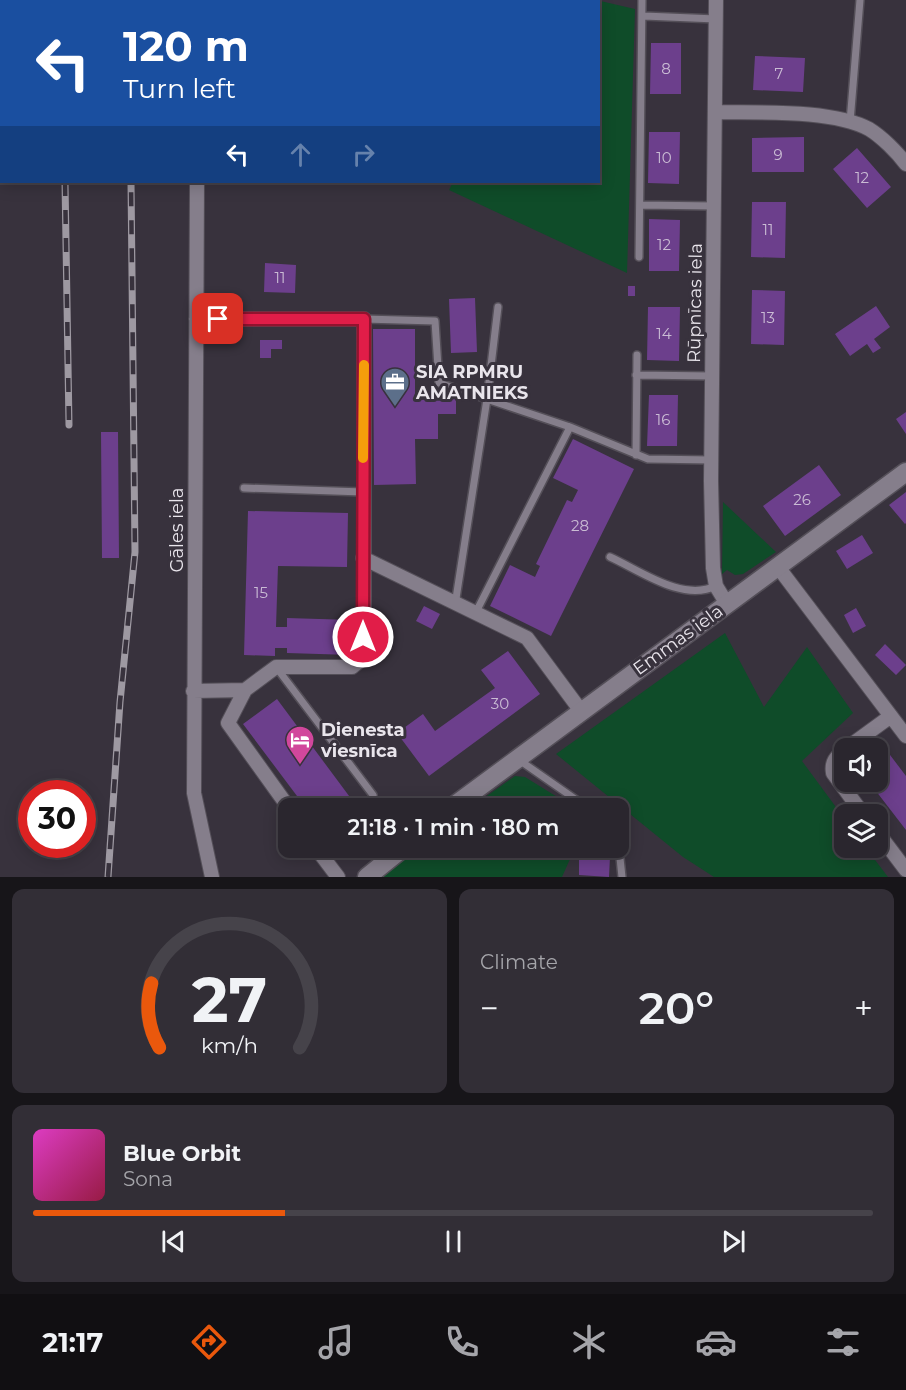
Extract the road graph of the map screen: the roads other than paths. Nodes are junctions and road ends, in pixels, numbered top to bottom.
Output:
1 (642, 0) edge
2 (716, 0) edge
3 (860, 0) edge
4 (644, 16) junction
5 (716, 19) junction
6 (716, 112) junction
7 (850, 122) junction
8 (906, 164) edge
9 (197, 183) edge
10 (640, 205) junction
11 (714, 206) junction
12 (639, 257) dead end
13 (498, 307) dead end
14 (196, 319) junction
15 (364, 319) junction
16 (637, 354) dead end
17 (636, 375) junction
18 (712, 376) junction
19 (487, 399) junction
20 (570, 427) junction
21 (636, 455) junction
22 (711, 460) junction
23 (906, 472) edge
24 (244, 488) dead end
25 (363, 492) junction
26 (610, 557) dead end
27 (363, 558) junction
28 (777, 567) junction
29 (716, 586) junction
30 (455, 604) junction
31 (727, 604) junction
32 (475, 614) junction
33 (276, 667) junction
34 (245, 690) junction
35 (194, 691) junction
36 (581, 711) junction
37 (891, 716) junction
38 (906, 736) edge
39 (861, 738) edge
40 (516, 758) junction
41 (373, 795) dead end
42 (282, 798) edge
43 (464, 798) edge
44 (574, 798) edge
45 (888, 846) edge
46 (324, 858) edge
47 (391, 858) edge
48 (620, 858) edge
49 (906, 870) edge
50 (212, 877) edge
51 (338, 877) edge
52 (367, 877) edge
53 (622, 877) edge

1 - 4 lane
2 - 5 street, Rūpnīcas iela
3 - 7 lane
4 - 5 lane
4 - 10 lane
5 - 6 street, Rūpnīcas iela
6 - 7 street
6 - 11 street, Rūpnīcas iela
7 - 8 street
9 - 14 street, Gāles iela
10 - 11 lane
10 - 12 lane
11 - 18 street, Rūpnīcas iela
13 - 19 lane
14 - 15 street
14 - 35 street, Gāles iela
15 - 19 lane
15 - 25 street
16 - 17 lane
17 - 18 lane
17 - 21 lane
18 - 22 street, Rūpnīcas iela
19 - 20 lane
19 - 30 lane
20 - 21 lane
20 - 32 lane
21 - 22 lane
22 - 29 street, Rūpnīcas iela
23 - 28 main road, Emmas iela
24 - 25 lane
25 - 27 street
26 - 29 lane
27 - 30 street
27 - 33 street
28 - 31 main road, Emmas iela
28 - 37 street
29 - 31 street, Rūpnīcas iela
30 - 32 street
31 - 36 main road, Emmas iela
32 - 36 street
33 - 34 street
33 - 41 lane
34 - 35 street
34 - 42 street
35 - 50 street, Gāles iela
36 - 40 main road, Emmas iela
37 - 38 street
37 - 39 street
40 - 43 main road, Emmas iela
40 - 44 lane
45 - 49 street
46 - 51 street
47 - 52 main road
48 - 53 lane

